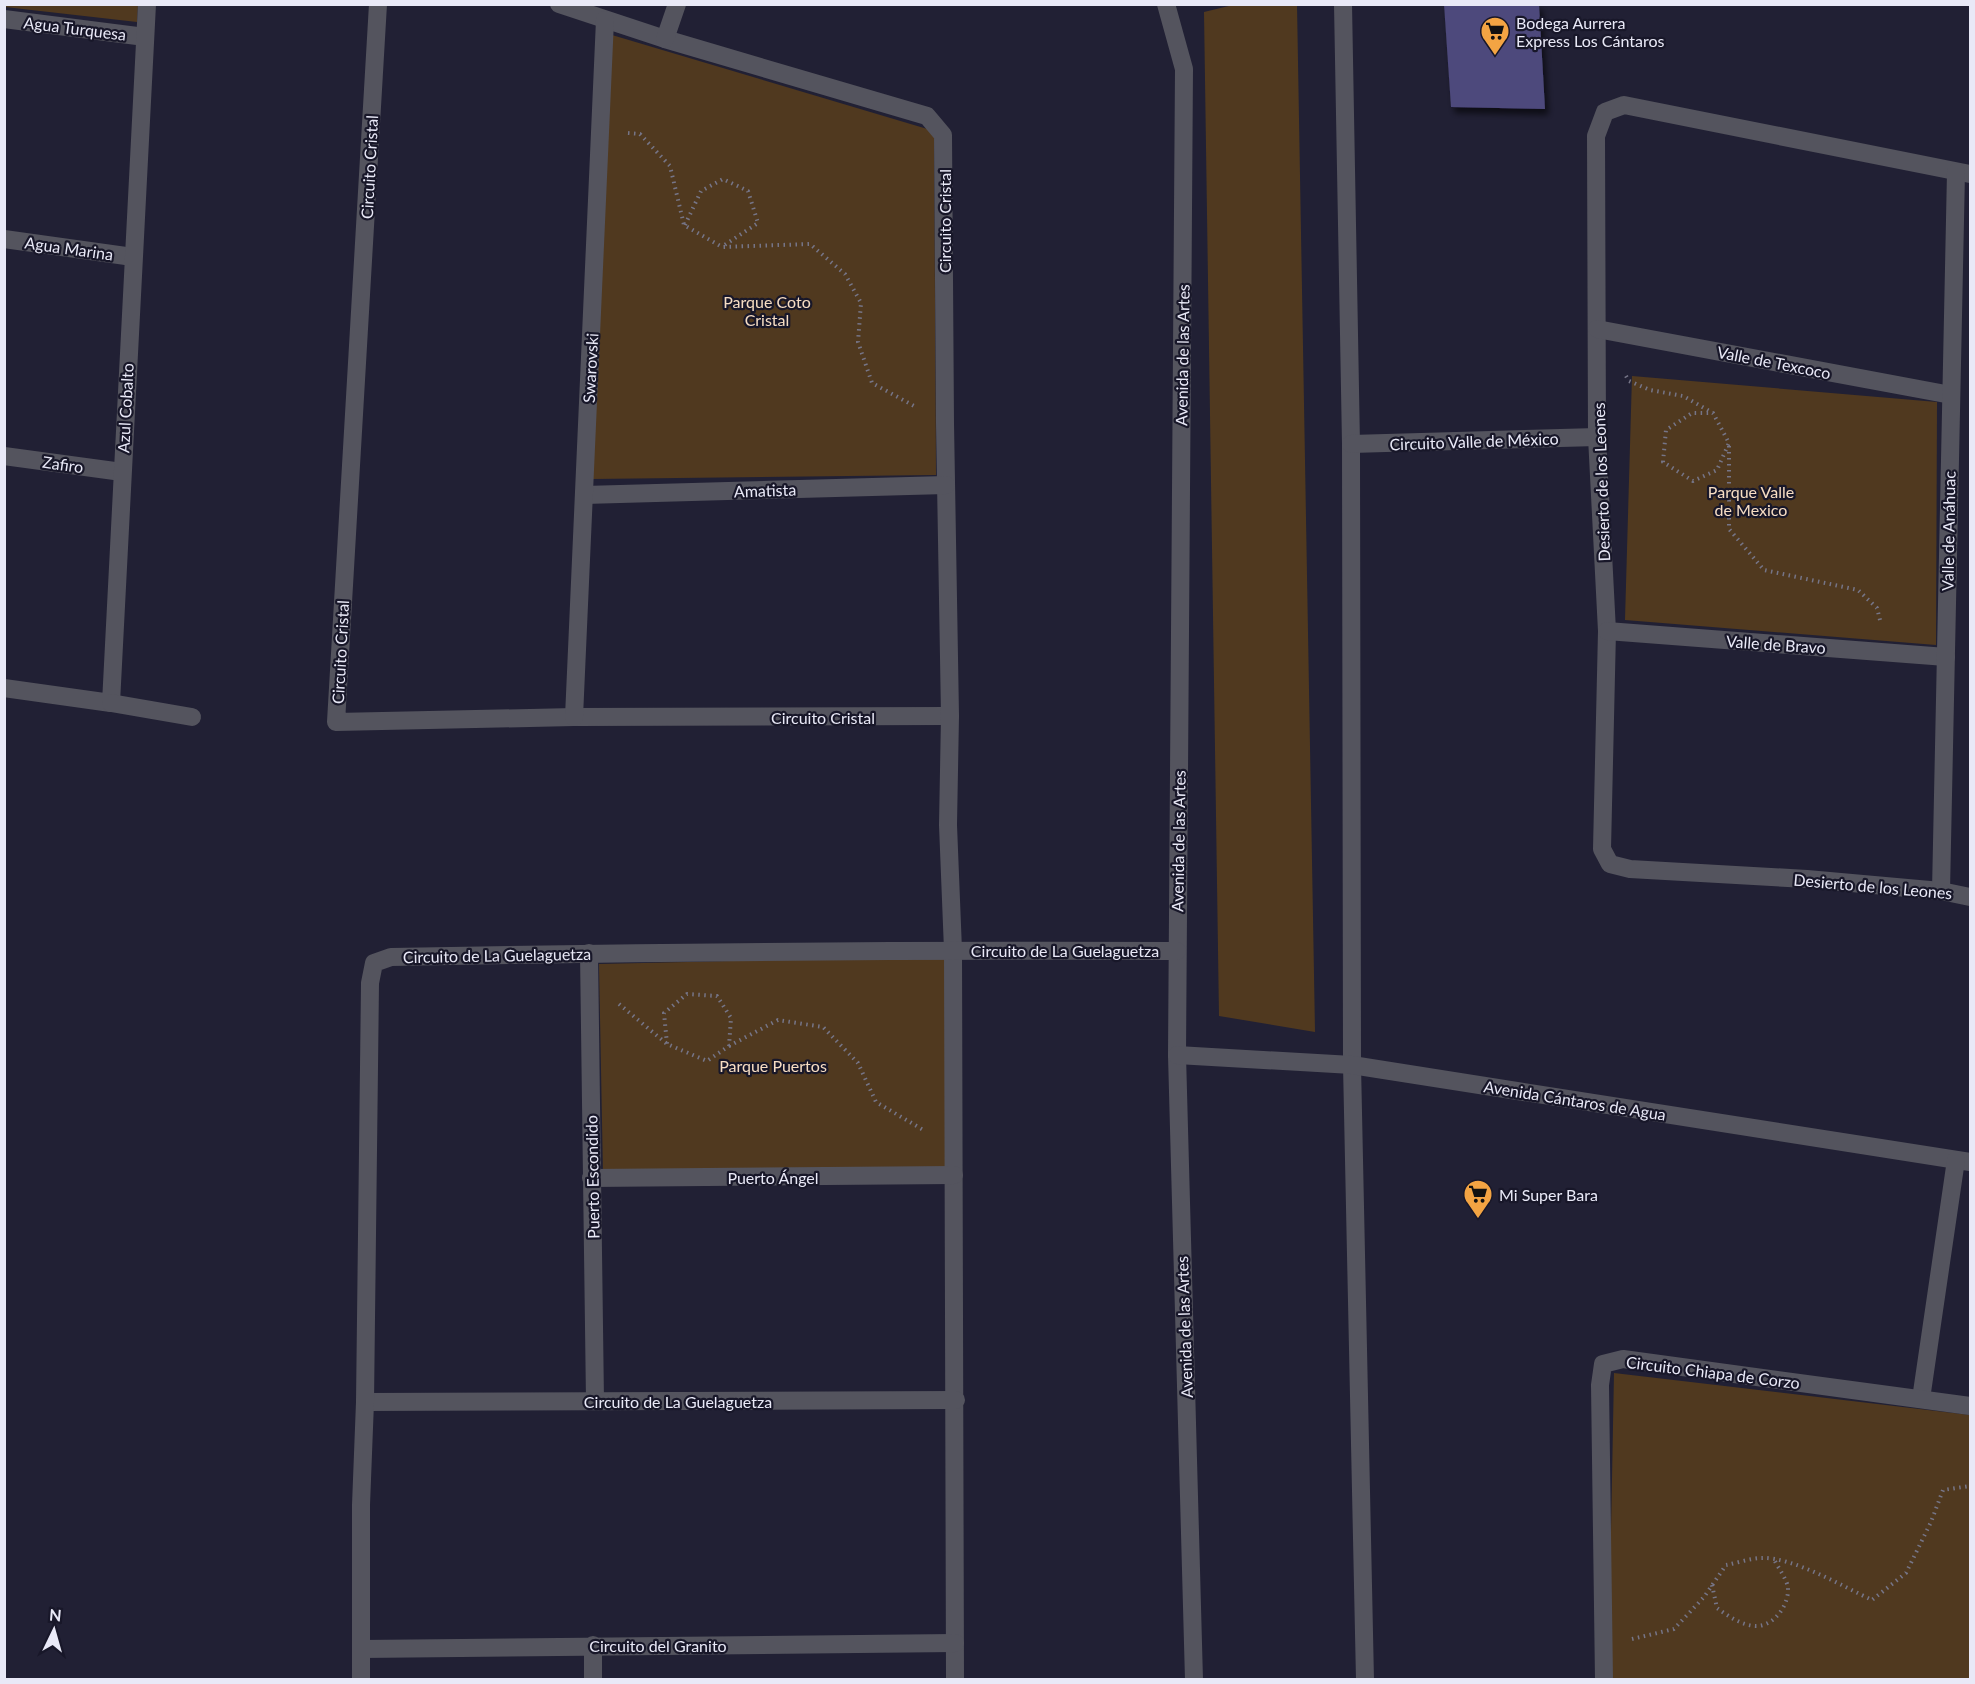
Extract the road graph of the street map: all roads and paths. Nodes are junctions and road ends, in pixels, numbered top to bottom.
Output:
1 (147, 4) edge
2 (378, 4) edge
3 (559, 4) edge
4 (677, 4) edge
5 (1166, 4) edge
6 (1343, 4) edge
7 (4, 19) edge
8 (605, 20) junction
9 (145, 37) junction
10 (665, 39) junction
11 (600, 130) junction
12 (1963, 173) edge
13 (684, 225) junction
14 (4, 239) edge
15 (722, 247) junction
16 (133, 257) junction
17 (1597, 329) junction
18 (1624, 372) dead end
19 (1951, 395) junction
20 (1713, 413) junction
21 (945, 423) junction
22 (1597, 437) junction
23 (1729, 443) junction
24 (1351, 444) junction
25 (4, 456) edge
26 (122, 472) junction
27 (946, 485) junction
28 (584, 495) junction
29 (1607, 631) junction
30 (1889, 653) junction
31 (1946, 657) junction
32 (4, 688) edge
33 (111, 704) junction
34 (950, 716) junction
35 (192, 717) dead end
36 (574, 717) junction
37 (948, 825) joint
38 (1941, 891) junction
39 (1971, 897) edge
40 (953, 950) junction
41 (1177, 951) junction
42 (590, 953) junction
43 (590, 987) junction
44 (667, 1044) junction
45 (729, 1046) junction
46 (1177, 1055) junction
47 (1352, 1065) junction
48 (954, 1145) junction
49 (1964, 1161) edge
50 (954, 1175) junction
51 (591, 1178) junction
52 (1922, 1399) junction
53 (956, 1400) junction
54 (595, 1401) junction
55 (365, 1402) junction
56 (1971, 1406) edge
57 (1971, 1486) edge
58 (1774, 1559) junction
59 (1712, 1584) junction
60 (1605, 1639) junction
61 (955, 1643) junction
62 (593, 1645) junction
63 (361, 1649) junction
64 (362, 1680) edge
65 (593, 1680) edge
66 (956, 1680) edge
67 (1194, 1680) edge
68 (1365, 1680) edge
69 (1604, 1680) edge

1 - 9 street, Azul Cobalto
2 - 36 street, Circuito Cristal
3 - 8 street, Circuito Cristal
4 - 10 street
5 - 41 street, Avenida de las Artes
6 - 24 street
7 - 9 street, Agua Turquesa
8 - 10 street, Circuito Cristal
8 - 11 street, Swarovski
9 - 16 street, Azul Cobalto
10 - 21 street, Circuito Cristal
11 - 13 path
11 - 28 street, Swarovski
12 - 17 street, Desierto de los Leones
12 - 19 street, Valle de Anáhuac
13 - 15 path
13 - 15 path
14 - 16 street, Agua Marina
15 - 21 path
16 - 26 street, Azul Cobalto
17 - 19 street, Valle de Texcoco
17 - 22 street, Desierto de los Leones
18 - 20 path
19 - 31 street, Valle de Anáhuac
20 - 23 path
20 - 23 path
21 - 27 street, Circuito Cristal
22 - 24 street, Circuito Valle de México
22 - 29 street, Desierto de los Leones
23 - 30 path
24 - 47 street
25 - 26 street, Zafiro
26 - 33 street, Azul Cobalto
27 - 28 street, Amatista
27 - 34 street, Circuito Cristal
28 - 36 street, Swarovski
29 - 30 street, Valle de Bravo
29 - 38 street, Desierto de los Leones
30 - 31 street, Valle de Bravo
31 - 38 street, Valle de Anáhuac
32 - 33 street
33 - 35 street
34 - 36 street, Circuito Cristal
34 - 37 street, Circuito Cristal
37 - 40 street, Circuito de La Guelaguetza
38 - 39 street, Desierto de los Leones
40 - 41 street, Circuito de La Guelaguetza
40 - 42 street, Circuito de La Guelaguetza
40 - 48 street, Circuito de La Guelaguetza
41 - 46 street, Avenida de las Artes
42 - 43 street, Puerto Escondido
42 - 55 street, Circuito de La Guelaguetza
43 - 44 path
43 - 51 street, Puerto Escondido
44 - 45 path
44 - 45 path
45 - 48 path
46 - 47 street, Avenida Cántaros de Agua
46 - 67 street, Avenida de las Artes
47 - 49 street, Avenida Cántaros de Agua
47 - 68 street
48 - 50 street, Circuito de La Guelaguetza
49 - 52 street
50 - 51 street, Puerto Ángel
50 - 53 street, Circuito de La Guelaguetza
51 - 54 street, Puerto Escondido
52 - 56 street, Circuito Chiapa de Corzo
52 - 60 street, Circuito Chiapa de Corzo
53 - 54 street, Circuito de La Guelaguetza
53 - 61 street, Circuito de La Guelaguetza
54 - 55 street, Circuito de La Guelaguetza
55 - 63 street, Circuito de La Guelaguetza
57 - 58 path
58 - 59 path
58 - 59 path
59 - 60 path
60 - 69 street, Circuito Chiapa de Corzo
61 - 62 street, Circuito del Granito
61 - 66 street
62 - 63 street, Circuito del Granito
62 - 65 street
63 - 64 street

